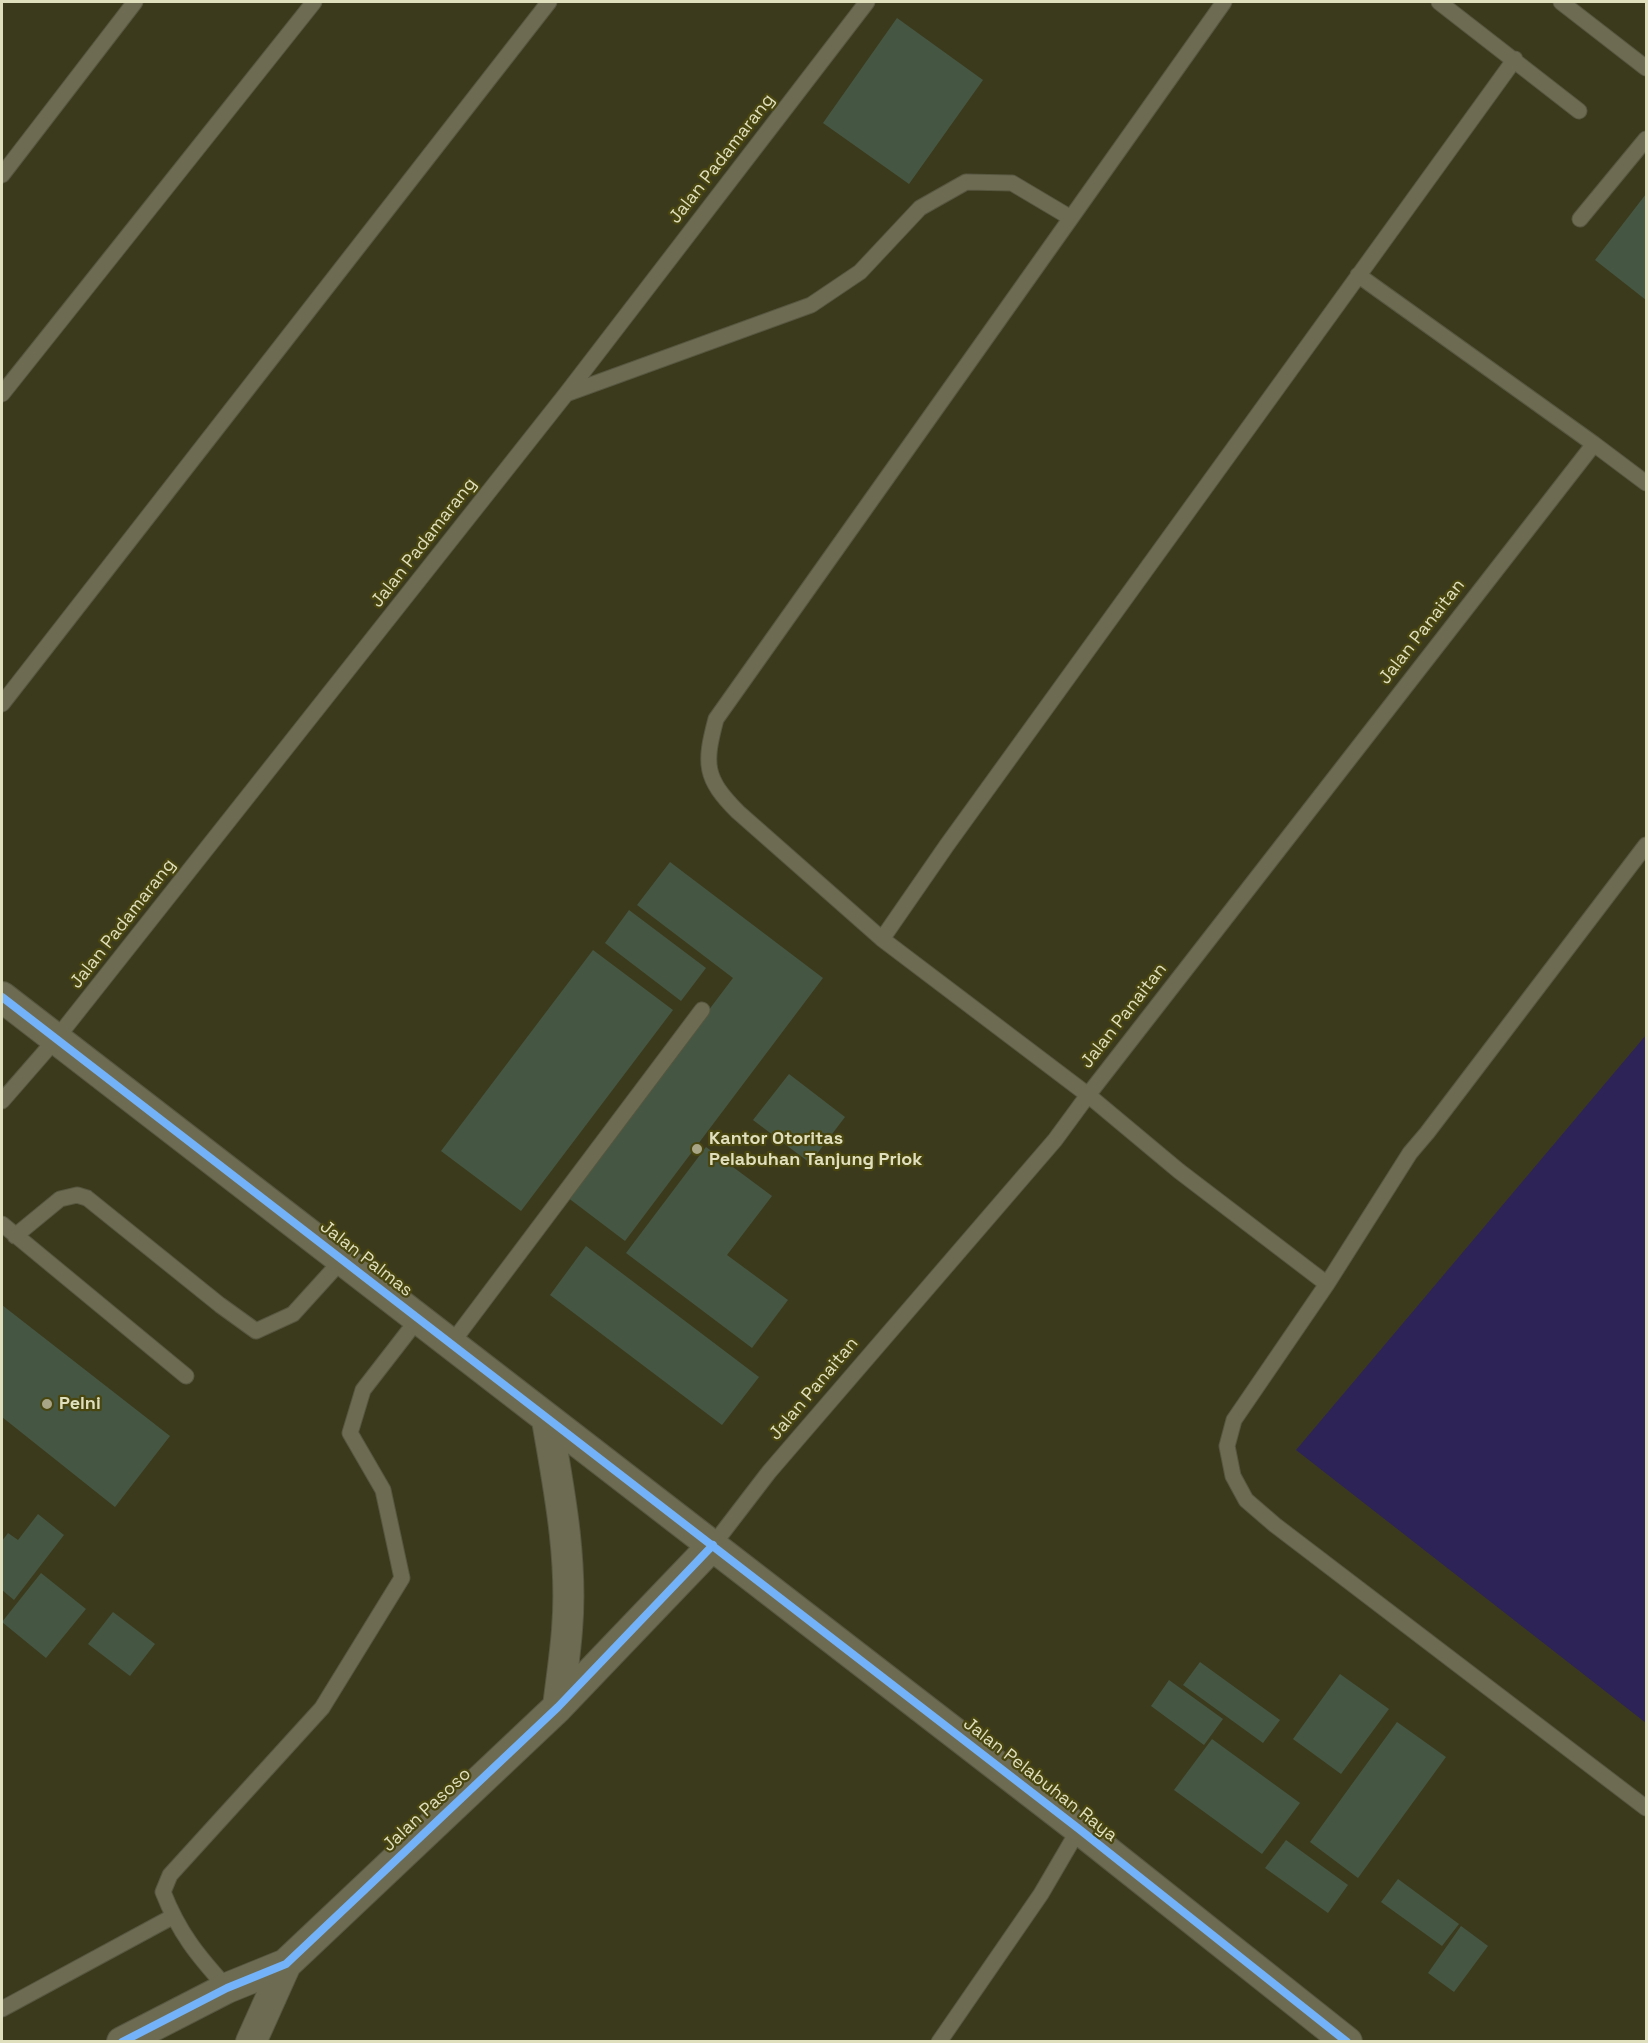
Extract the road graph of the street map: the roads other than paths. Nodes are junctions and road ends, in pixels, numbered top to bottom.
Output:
1 (135, 2) edge
2 (314, 2) edge
3 (549, 2) edge
4 (867, 2) edge
5 (1224, 2) edge
6 (1439, 2) edge
7 (1561, 2) edge
8 (1515, 59) junction
9 (1647, 68) edge
10 (1579, 111) dead end
11 (1647, 140) edge
12 (2, 175) edge
13 (1071, 218) junction
14 (1580, 219) dead end
15 (1358, 275) junction
16 (2, 394) edge
17 (566, 394) junction
18 (1594, 444) junction
19 (1647, 483) edge
20 (2, 704) edge
21 (1647, 845) edge
22 (882, 939) junction
23 (2, 997) edge
24 (702, 1010) dead end
25 (56, 1039) junction
26 (1088, 1095) junction
27 (2, 1101) edge
28 (2, 1224) edge
29 (15, 1236) junction
30 (342, 1260) junction
31 (1327, 1284) junction
32 (418, 1319) junction
33 (451, 1344) junction
34 (186, 1376) dead end
35 (548, 1420) junction
36 (713, 1545) junction
37 (558, 1707) junction
38 (1647, 1808) edge
39 (1079, 1829) junction
40 (172, 1917) junction
41 (286, 1964) junction
42 (227, 1988) junction
43 (2, 2008) edge
44 (122, 2042) edge
45 (251, 2042) edge
46 (939, 2042) edge
47 (1347, 2042) edge

1 - 12 lane
2 - 16 lane
3 - 20 lane
4 - 17 lane, Jalan Padamarang
5 - 13 lane
6 - 8 lane
7 - 9 lane
8 - 10 lane
8 - 15 lane
11 - 14 lane
13 - 17 lane
13 - 22 lane
15 - 18 lane
15 - 22 lane
17 - 25 lane, Jalan Padamarang
18 - 19 lane
18 - 26 lane, Jalan Panaitan
21 - 31 lane
22 - 26 lane
23 - 25 street, Jalan Palmas
24 - 33 lane
25 - 27 lane, Jalan Padamarang
25 - 30 street, Jalan Palmas
26 - 31 lane
26 - 36 lane, Jalan Panaitan
28 - 29 lane
29 - 30 lane
29 - 34 lane
30 - 32 street, Jalan Palmas
31 - 38 lane
32 - 33 street, Jalan Palmas
32 - 40 lane
33 - 35 street, Jalan Palmas
35 - 36 street, Jalan Palmas
35 - 37 street
36 - 37 street, Jalan Pasoso
36 - 39 street, Jalan Pelabuhan Raya
37 - 41 street, Jalan Pasoso
39 - 46 lane
39 - 47 street, Jalan Pelabuhan Raya
40 - 42 lane
40 - 43 lane
41 - 42 street, Jalan Pasoso
41 - 45 street, Jalan Pasoso
42 - 44 street, Jalan Pasoso

